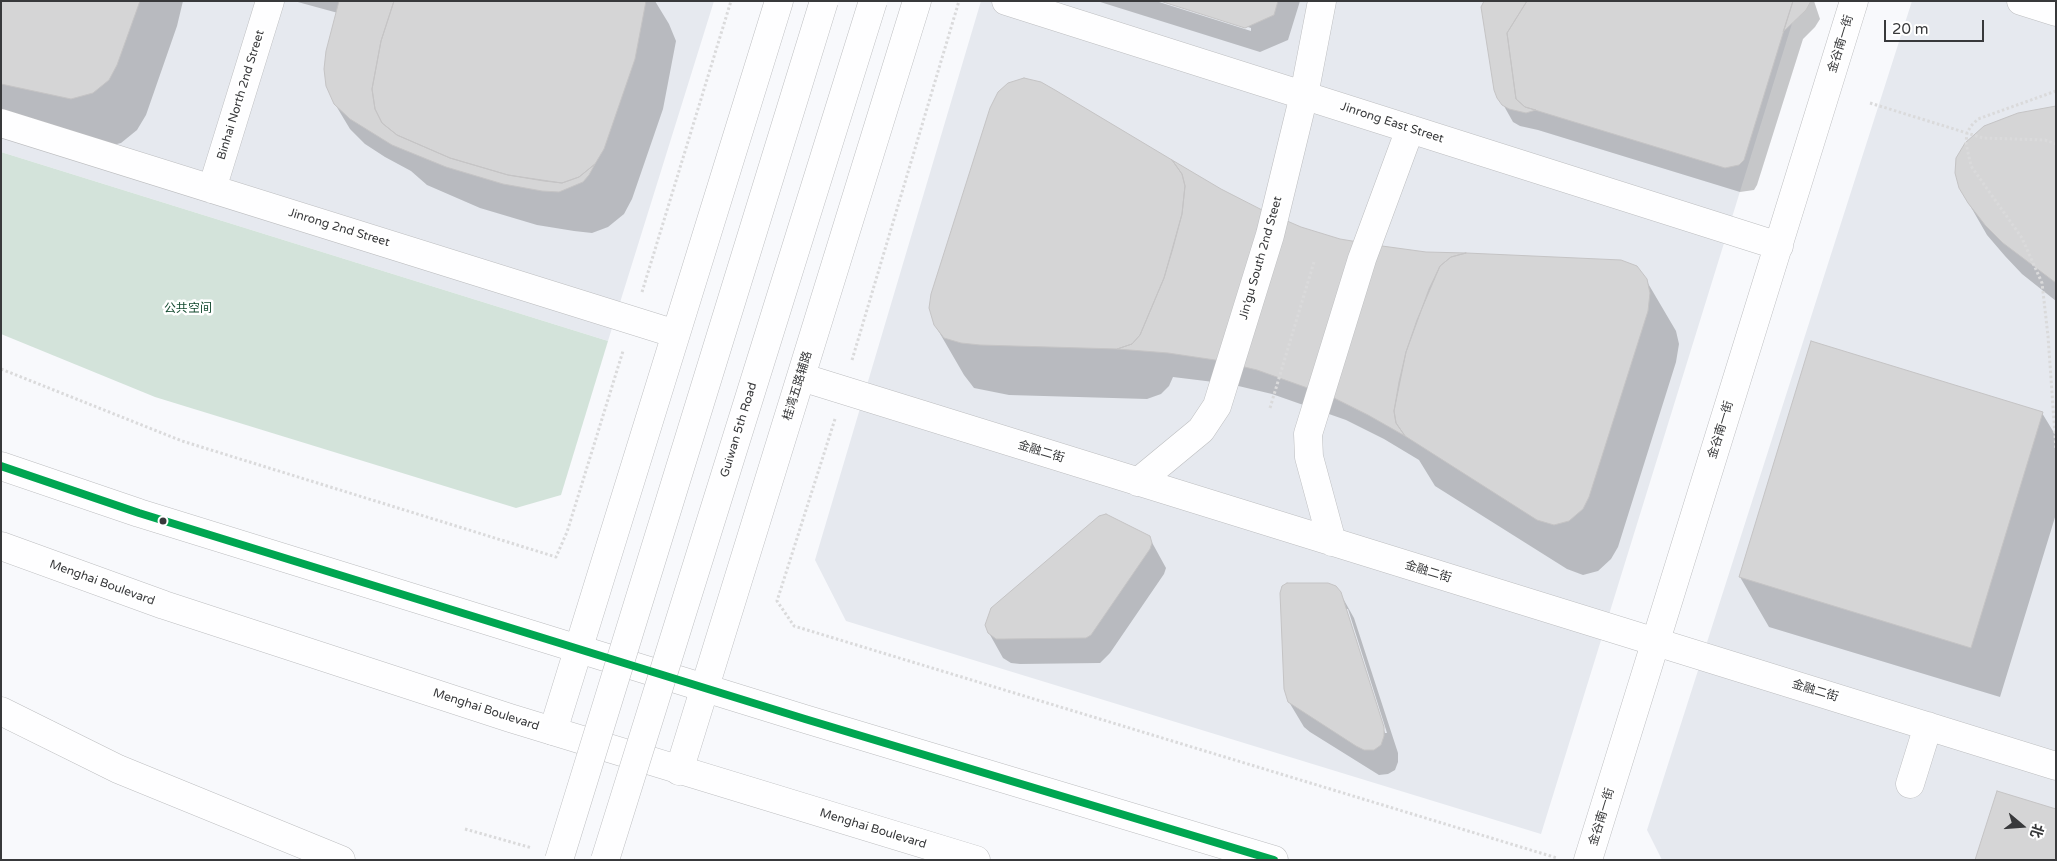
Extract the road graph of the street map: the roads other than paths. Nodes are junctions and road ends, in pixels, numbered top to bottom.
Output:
1 (270, 1) edge
2 (779, 1) edge
3 (824, 1) edge
4 (873, 1) edge
5 (916, 1) edge
6 (1006, 1) edge
7 (1322, 1) edge
8 (1854, 1) edge
9 (2020, 1) edge
10 (2056, 12) edge
11 (1304, 95) junction
12 (1, 123) edge
13 (1410, 129) junction
14 (212, 188) junction
15 (1779, 246) junction
16 (676, 334) junction
17 (801, 377) junction
18 (1, 466) edge
19 (1138, 482) junction
20 (1332, 542) junction
21 (1, 546) edge
22 (1656, 642) junction
23 (579, 649) junction
24 (705, 688) junction
25 (1, 711) edge
26 (1928, 726) junction
27 (553, 731) junction
28 (2056, 766) edge
29 (679, 771) junction
30 (1910, 784) dead end
31 (560, 858) edge
32 (341, 860) edge
33 (605, 860) edge
34 (976, 860) edge
35 (1274, 860) edge
36 (1588, 860) edge

1 - 14 street, Binhai North 2nd Street
2 - 16 street
3 - 31 street, bridge
4 - 33 street, Guiwan 5th Road, bridge
5 - 17 street, 桂湾五路辅路
6 - 11 street, Jinrong East Street
7 - 11 street, Jin‘gu South 2nd Steet
8 - 15 street, 金谷南一街
9 - 10 street
11 - 13 street, Jinrong East Street
11 - 19 street, Jin‘gu South 2nd Steet
12 - 14 street, Jinrong 2nd Street
13 - 15 street, Jinrong East Street
13 - 20 street
14 - 16 street, Jinrong 2nd Street
15 - 22 street, 金谷南一街
16 - 23 street
17 - 19 street, 金融二街
17 - 24 street, 桂湾五路辅路
18 - 23 street
19 - 20 street, 金融二街
20 - 22 street, 金融二街
21 - 27 street, Menghai Boulevard
22 - 26 street, 金融二街
22 - 36 street, 金谷南一街
23 - 24 street
23 - 27 street
24 - 29 street, 桂湾五路辅路
24 - 35 street
25 - 32 street
26 - 28 street, 金融二街
26 - 30 street
27 - 29 street, Menghai Boulevard
29 - 34 street, Menghai Boulevard

